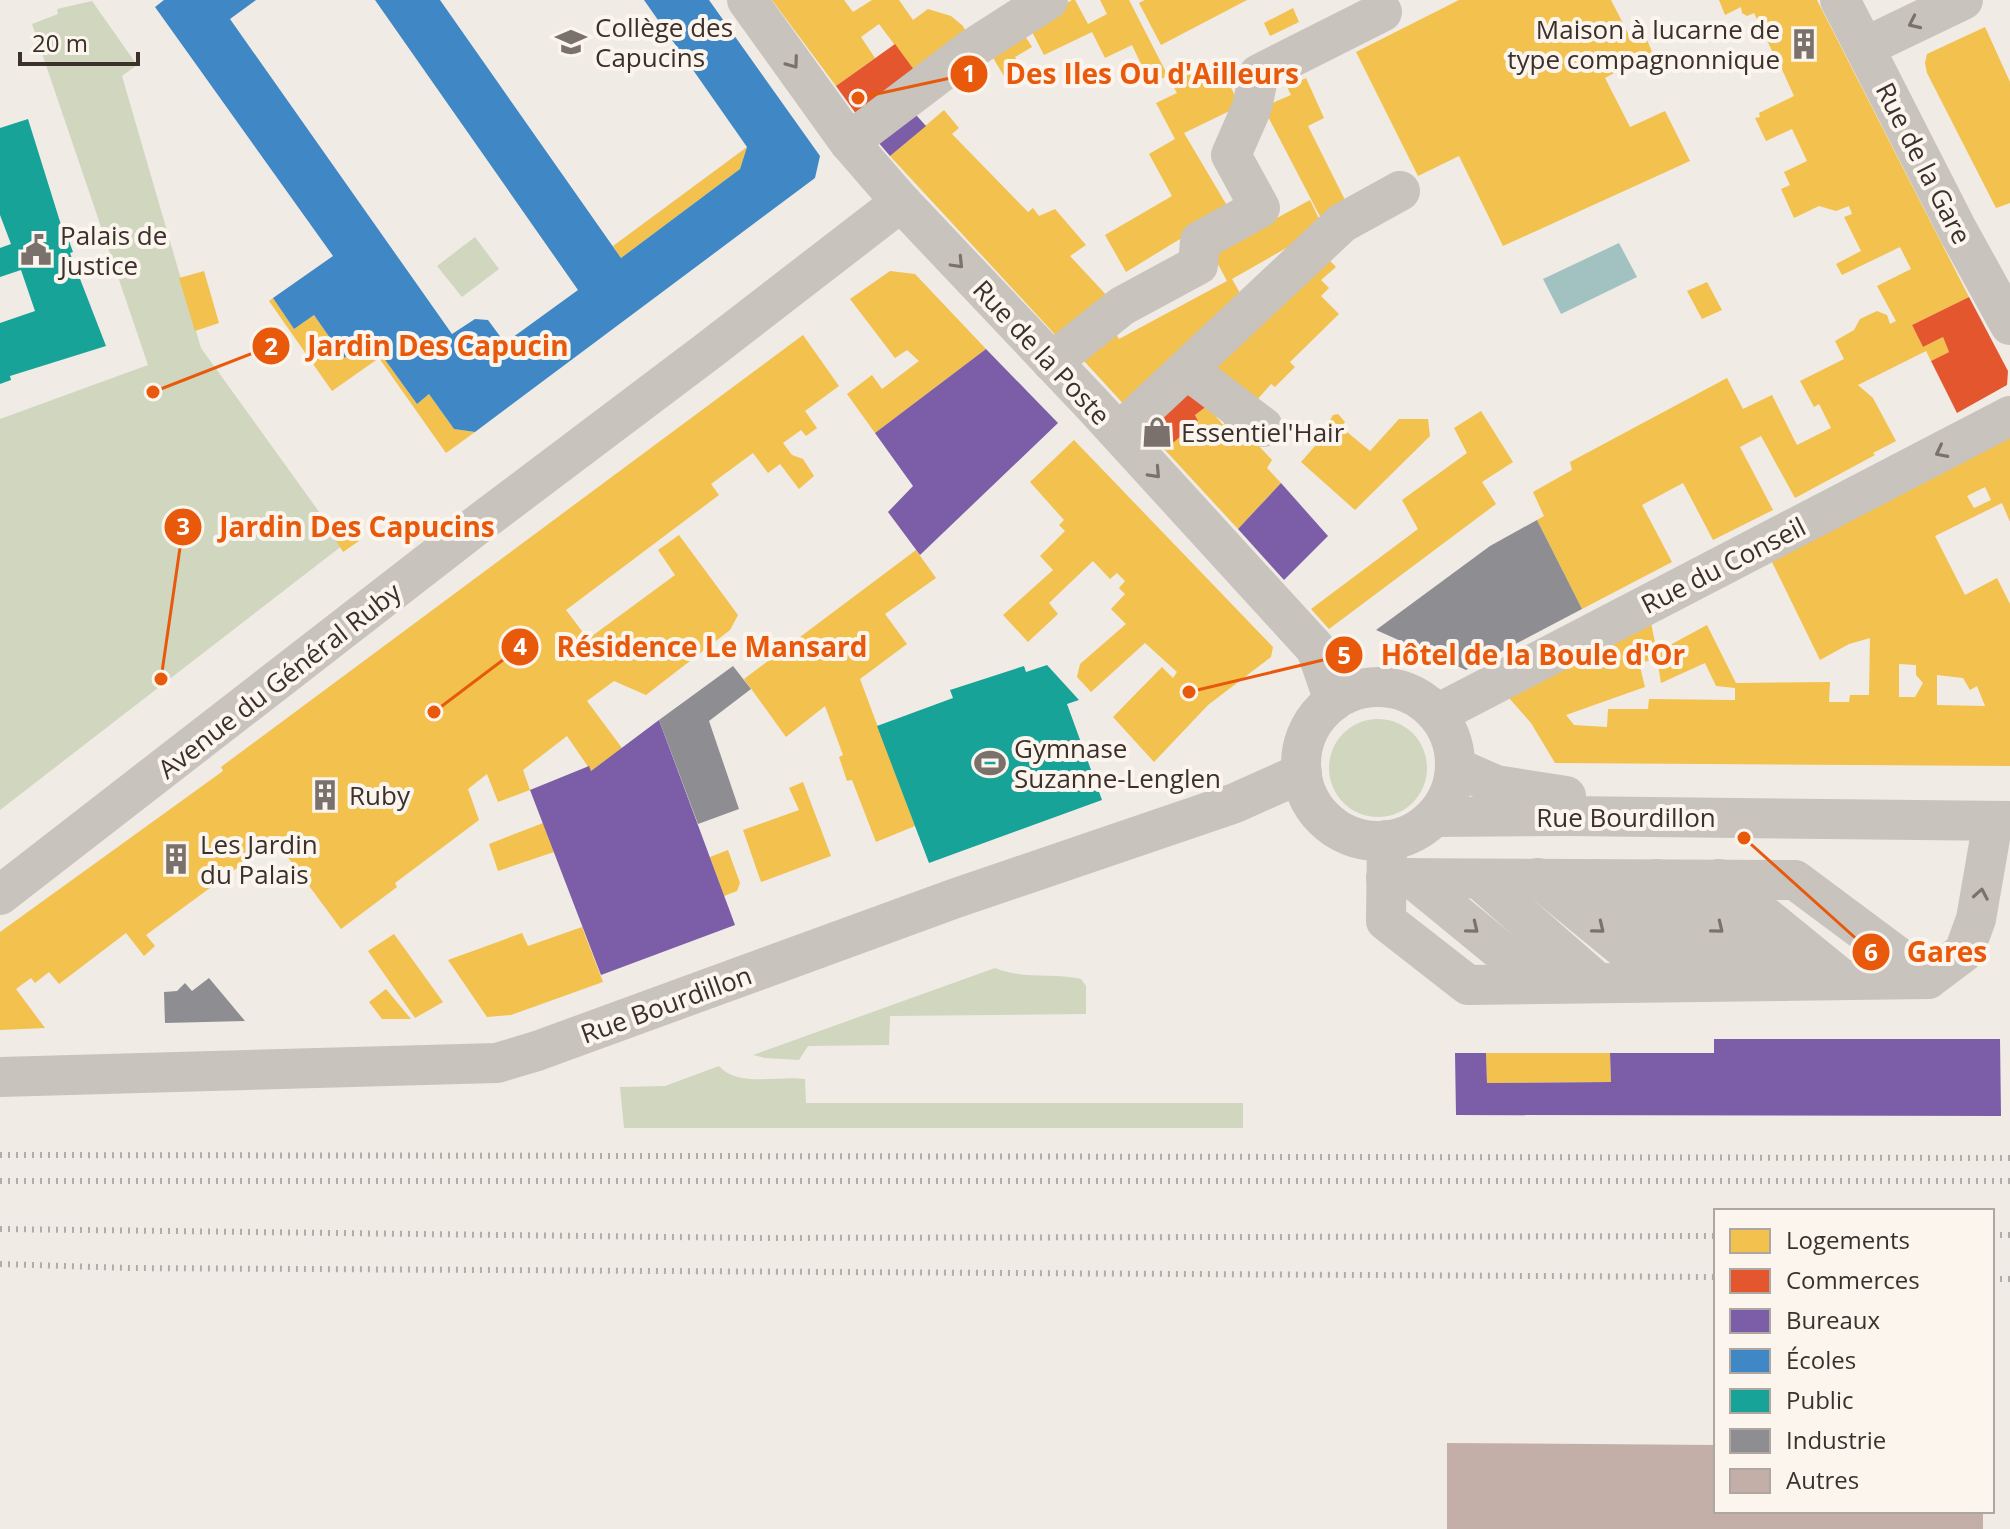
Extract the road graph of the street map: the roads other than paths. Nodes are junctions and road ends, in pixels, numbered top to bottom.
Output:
1 (747, 0) edge
2 (1048, 0) edge
3 (1840, 0) edge
4 (1963, 0) edge
5 (1382, 12) dead end
6 (1865, 47) junction
7 (849, 142) junction
8 (1400, 191) dead end
9 (901, 202) junction
10 (2010, 325) edge
11 (1052, 362) junction
12 (1188, 370) junction
13 (2010, 416) edge
14 (1128, 424) dead end
15 (1263, 427) dead end
16 (1334, 701) junction
17 (1437, 714) junction
18 (1455, 767) junction
19 (1302, 773) junction
20 (2004, 814) edge
21 (1434, 817) junction
22 (1395, 865) junction
23 (1538, 878) junction
24 (1479, 879) junction
25 (1596, 879) junction
26 (1657, 879) junction
27 (1719, 879) junction
28 (0, 895) edge
29 (1928, 979) junction
30 (1843, 980) junction
31 (1721, 981) junction
32 (1783, 981) junction
33 (1665, 982) junction
34 (1598, 983) junction
35 (0, 1077) edge

1 -> 7 street, Rue de la Poste
2 - 7 street
3 - 6 street, Rue de la Gare
4 -> 6 street
5 - 11 street
6 - 10 street, Rue de la Gare
7 - 9 street, Rue de la Poste
8 - 12 street
9 -> 11 street, Rue de la Poste
9 - 28 street, Avenue du Général Ruby
11 -> 16 street, Rue de la Poste
12 - 14 street
12 - 15 street
13 -> 17 street, Rue du Conseil
16 - 17 street
16 - 19 street
17 - 18 street
18 - 20 street, Rue Bourdillon
18 - 21 street
19 - 22 street
19 - 35 street, Rue Bourdillon
20 - 21 street, Rue Bourdillon
29 -> 20 street
21 - 22 street
22 - 24 street
22 - 34 street
23 - 24 street
23 - 25 street
23 -> 33 street
24 -> 34 street
25 - 26 street
25 - 31 street
26 - 27 street
26 -> 32 street
27 - 29 street
27 - 30 street
29 - 30 street
30 - 32 street
31 - 32 street
31 - 33 street
33 - 34 street

